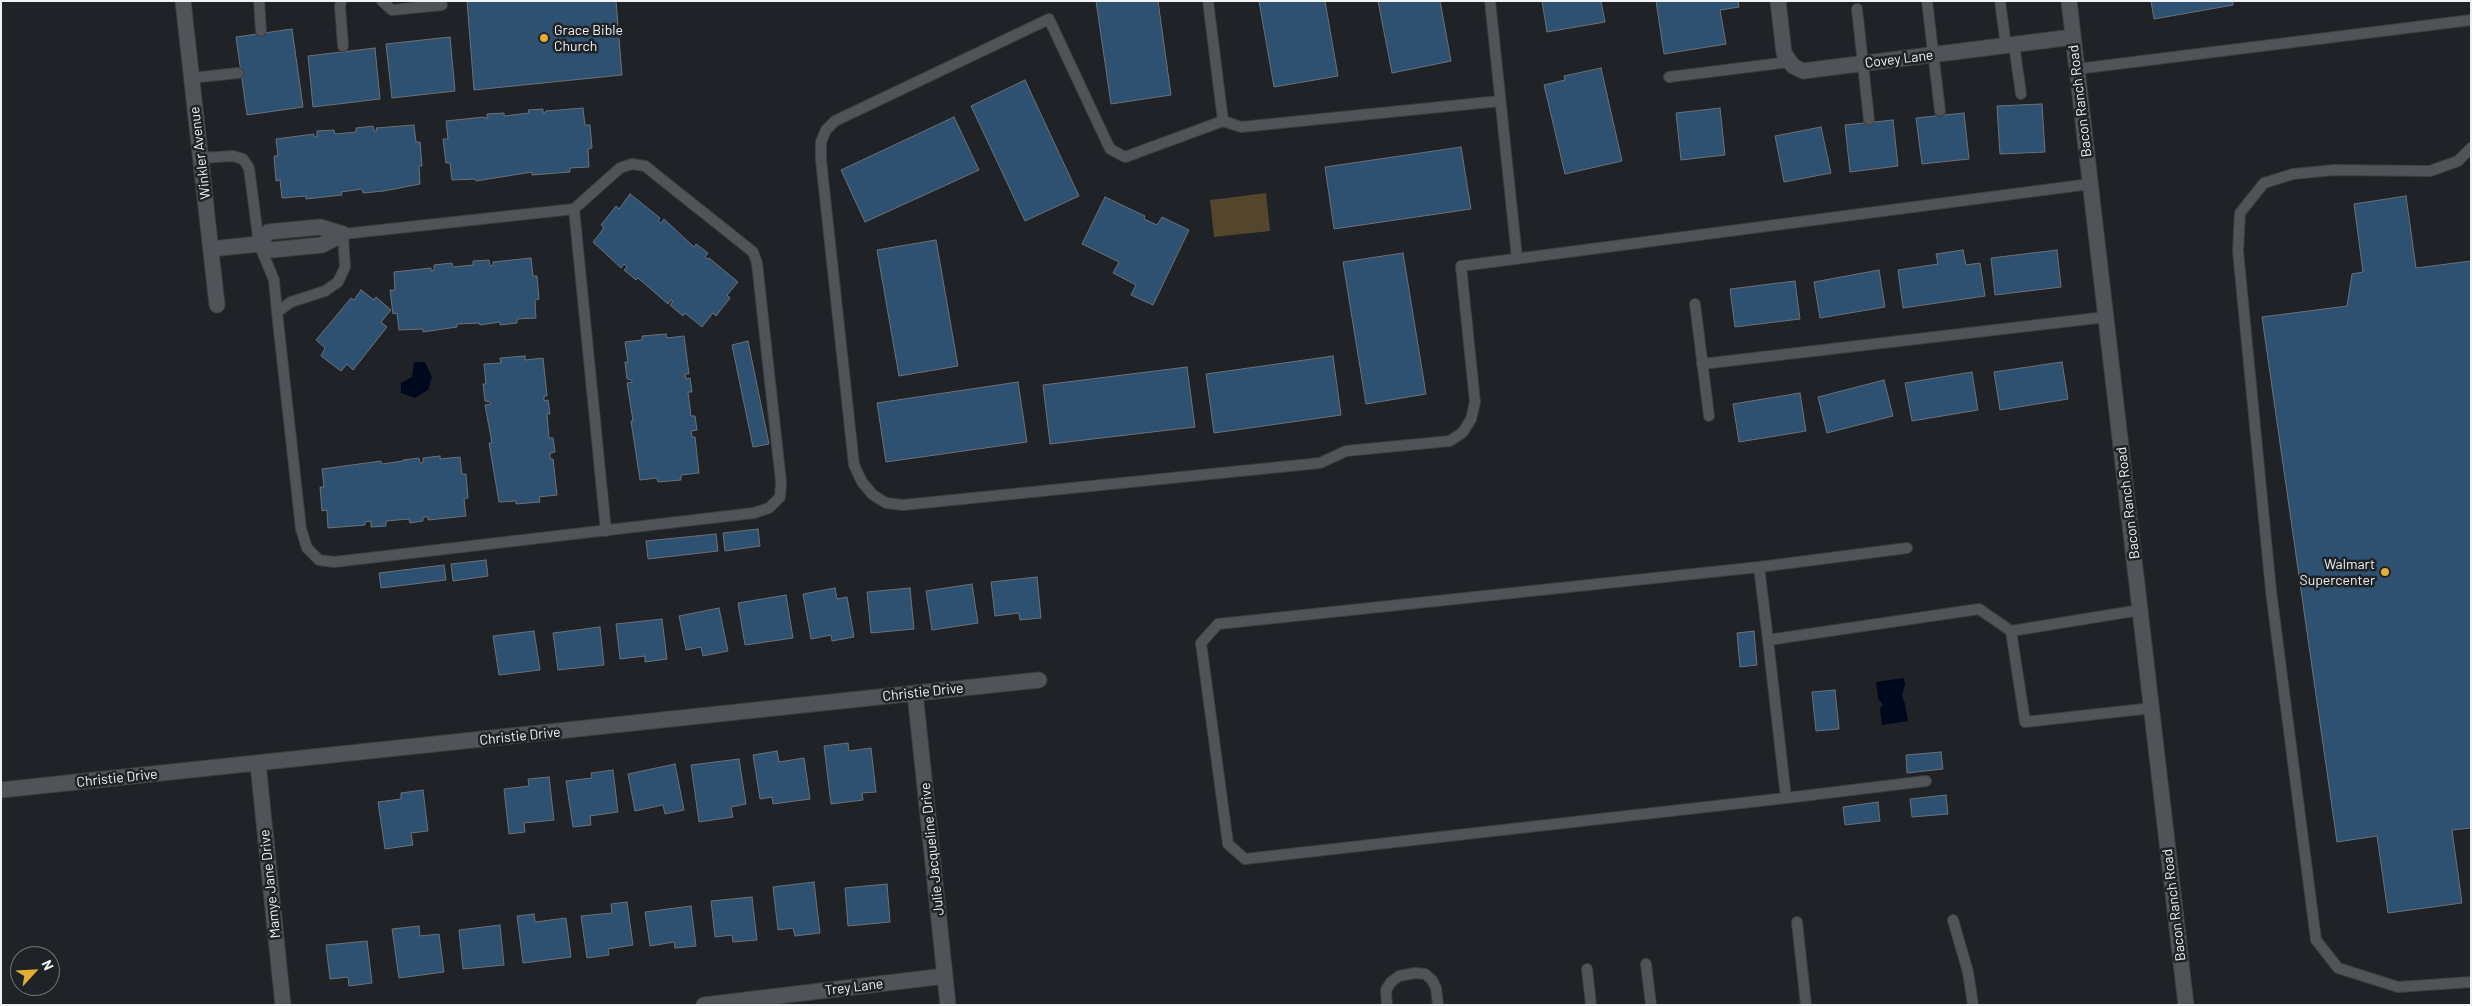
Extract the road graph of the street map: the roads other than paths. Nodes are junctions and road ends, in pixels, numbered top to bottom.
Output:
1 (182, 1) edge
2 (258, 1) edge
3 (342, 1) edge
4 (382, 1) edge
5 (1208, 1) edge
6 (1490, 1) edge
7 (1778, 1) edge
8 (1927, 1) edge
9 (2000, 1) edge
10 (2069, 1) edge
11 (442, 5) dead end
12 (1857, 8) dead end
13 (2471, 20) edge
14 (261, 31) dead end
15 (2073, 37) junction
16 (2010, 45) junction
17 (343, 46) dead end
18 (1934, 55) junction
19 (1789, 62) junction
20 (1863, 64) junction
21 (2077, 70) junction
22 (238, 73) dead end
23 (1669, 76) dead end
24 (191, 78) junction
25 (2021, 94) dead end
26 (1500, 101) junction
27 (1940, 112) dead end
28 (1223, 120) junction
29 (1869, 120) dead end
30 (2471, 148) edge
31 (200, 158) junction
32 (2090, 184) junction
33 (574, 209) junction
34 (343, 234) junction
35 (259, 244) junction
36 (211, 249) junction
37 (1516, 258) junction
38 (1695, 304) dead end
39 (217, 305) dead end
40 (277, 312) junction
41 (2106, 316) junction
42 (1702, 364) junction
43 (1709, 416) dead end
44 (606, 530) junction
45 (1907, 548) dead end
46 (1759, 567) junction
47 (2140, 610) junction
48 (2011, 631) junction
49 (1768, 640) junction
50 (1039, 680) dead end
51 (915, 693) junction
52 (2152, 708) junction
53 (258, 764) junction
54 (1926, 781) dead end
55 (1, 790) edge
56 (1786, 798) junction
57 (1953, 920) dead end
58 (1797, 922) dead end
59 (1646, 964) dead end
60 (1587, 969) dead end
61 (945, 976) junction
62 (2471, 982) edge
63 (283, 1005) edge
64 (704, 1005) edge
65 (948, 1005) edge
66 (1387, 1005) edge
67 (1438, 1005) edge
68 (1591, 1005) edge
69 (1651, 1005) edge
70 (1806, 1005) edge
71 (1972, 1005) edge
72 (2186, 1005) edge

1 - 24 street, Winkler Avenue
2 - 14 lane
3 - 17 lane
4 - 11 lane
5 - 28 lane
6 - 26 lane
7 - 19 street
8 - 18 lane
9 - 16 lane
10 - 15 street, Bacon Ranch Road
12 - 20 lane
13 - 21 lane
15 - 16 street, Covey Lane
15 - 21 street, Bacon Ranch Road
16 - 18 street, Covey Lane
16 - 25 lane
18 - 20 street, Covey Lane
18 - 27 lane
19 - 20 street, Covey Lane
19 - 23 lane
20 - 29 lane
21 - 32 street, Bacon Ranch Road
22 - 24 lane
24 - 31 street, Winkler Avenue
26 - 28 lane
26 - 37 lane
28 - 37 lane
30 - 62 lane
31 - 35 lane
31 - 36 street, Winkler Avenue
32 - 37 lane
32 - 41 street, Bacon Ranch Road
33 - 34 lane
33 - 44 lane
33 - 44 lane
34 - 35 street
34 - 40 lane
35 - 36 street
35 - 40 lane
36 - 39 street, Winkler Avenue
38 - 42 lane
40 - 44 lane
41 - 42 lane
41 - 47 street, Bacon Ranch Road
42 - 43 lane
45 - 46 lane
46 - 49 lane
46 - 56 lane
47 - 48 lane
47 - 52 street, Bacon Ranch Road
48 - 49 lane
48 - 52 lane
49 - 56 lane
50 - 51 street, Christie Drive
51 - 53 street, Christie Drive
51 - 61 street, Julie Jacqueline Drive
52 - 72 street, Bacon Ranch Road
53 - 55 street, Christie Drive
53 - 63 street, Mamye Jane Drive
54 - 56 lane
57 - 71 lane
58 - 70 lane
59 - 69 lane
60 - 68 lane
61 - 64 street, Trey Lane
61 - 65 street, Julie Jacqueline Drive
66 - 67 lane

